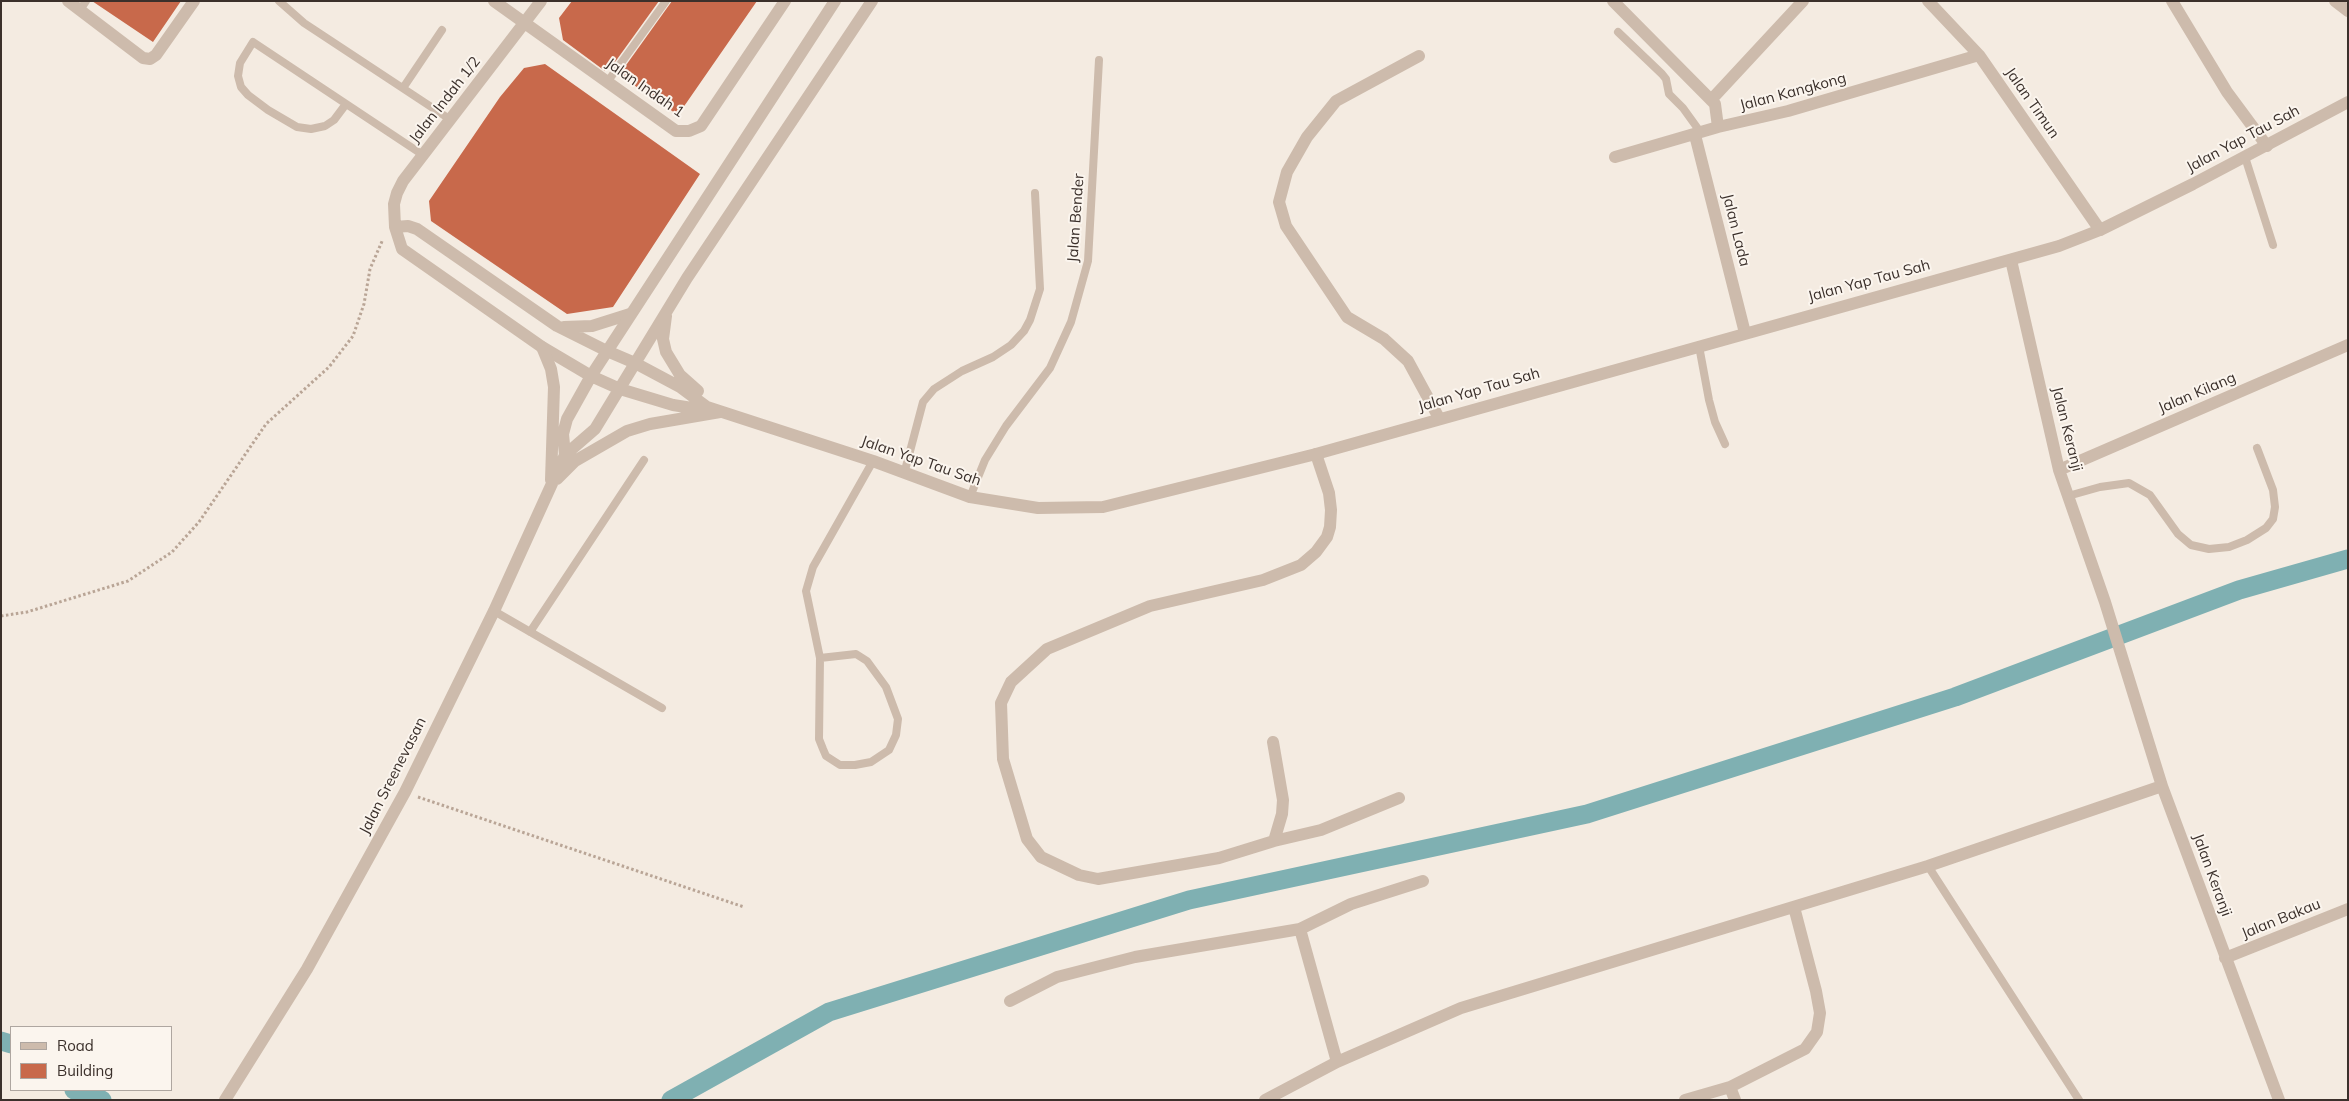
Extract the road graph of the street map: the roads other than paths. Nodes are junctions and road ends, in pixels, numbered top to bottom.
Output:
1 (68, 1) edge
2 (194, 1) edge
3 (279, 1) edge
4 (494, 1) edge
5 (541, 1) edge
6 (666, 1) edge
7 (836, 1) edge
8 (872, 1) edge
9 (1613, 1) edge
10 (1803, 1) edge
11 (1928, 1) edge
12 (2172, 1) edge
13 (2335, 1) edge
14 (782, 2) edge
15 (83, 6) edge
16 (2348, 11) edge
17 (524, 23) junction
18 (442, 30) dead end
19 (1618, 32) dead end
20 (1979, 55) junction
21 (1419, 56) dead end
22 (1100, 60) dead end
23 (608, 81) junction
24 (403, 88) junction
25 (1711, 100) junction
26 (2348, 102) edge
27 (346, 104) junction
28 (451, 120) junction
29 (1718, 127) junction
30 (1698, 134) junction
31 (2267, 146) junction
32 (423, 155) junction
33 (1614, 157) dead end
34 (2245, 158) junction
35 (1035, 193) dead end
36 (394, 221) junction
37 (2100, 230) junction
38 (2273, 245) dead end
39 (2010, 260) junction
40 (667, 311) junction
41 (630, 314) junction
42 (557, 326) junction
43 (1745, 333) junction
44 (1699, 346) junction
45 (2348, 346) edge
46 (542, 347) junction
47 (607, 351) junction
48 (635, 363) junction
49 (591, 376) junction
50 (620, 389) junction
51 (708, 407) junction
52 (722, 412) junction
53 (1439, 418) junction
54 (1725, 444) dead end
55 (2257, 448) dead end
56 (1316, 454) junction
57 (565, 455) junction
58 (644, 460) dead end
59 (873, 461) junction
60 (2059, 470) junction
61 (904, 474) junction
62 (551, 485) junction
63 (2068, 496) junction
64 (970, 497) junction
65 (494, 611) junction
66 (530, 632) junction
67 (820, 658) junction
68 (662, 708) dead end
69 (1273, 742) dead end
70 (2162, 786) junction
71 (1399, 798) dead end
72 (1274, 841) junction
73 (1928, 866) junction
74 (1423, 881) dead end
75 (1794, 907) junction
76 (2348, 909) edge
77 (1300, 929) junction
78 (2225, 958) junction
79 (1010, 1001) dead end
80 (1337, 1062) junction
81 (1730, 1087) junction
82 (225, 1100) edge
83 (1265, 1100) edge
84 (1685, 1100) edge
85 (1735, 1100) edge
86 (2079, 1100) edge
87 (2278, 1100) edge

1 - 15 street
2 - 15 street
3 - 24 lane
4 - 17 street, Jalan Indah 1
5 - 17 street, Jalan Indah 1/2
6 - 23 lane
7 - 41 street
8 - 40 street
9 - 25 street
10 - 25 street
11 - 20 street, Jalan Timun
12 - 31 street
13 - 16 street
14 - 23 street, Jalan Indah 1
17 - 23 street, Jalan Indah 1
17 - 28 street, Jalan Indah 1/2
18 - 24 lane
19 - 30 lane
20 - 29 street, Jalan Kangkong
20 - 37 street, Jalan Timun
21 - 53 street
22 - 64 lane, Jalan Bender
24 - 28 lane
25 - 29 street
26 - 31 street, Jalan Yap Tau Sah
27 - 27 lane
27 - 32 lane
28 - 32 street, Jalan Indah 1/2
29 - 30 street, Jalan Kangkong
30 - 33 street, Jalan Kangkong
30 - 43 street, Jalan Lada
31 - 34 street, Jalan Yap Tau Sah
32 - 36 street, Jalan Indah 1/2
34 - 37 street, Jalan Yap Tau Sah
34 - 38 lane
35 - 61 lane
36 - 42 street
36 - 46 street, Jalan Indah 1/2
37 - 39 street, Jalan Yap Tau Sah
39 - 43 street, Jalan Yap Tau Sah
39 - 60 street, Jalan Keranji
40 - 48 street
40 - 52 street
41 - 42 street
41 - 47 street
42 - 47 street
43 - 44 street, Jalan Yap Tau Sah
44 - 53 street, Jalan Yap Tau Sah
44 - 54 lane
45 - 60 street, Jalan Kilang
46 - 49 street, Jalan Indah 1/2
46 - 62 street
47 - 48 street, Jalan Yap Tau Sah
47 - 49 street
48 - 50 street
48 - 51 street, Jalan Yap Tau Sah
49 - 50 street, Jalan Indah 1/2
49 - 57 street
50 - 51 street, Jalan Indah 1/2
50 - 57 street
51 - 52 street, Jalan Yap Tau Sah
52 - 59 street, Jalan Yap Tau Sah
52 - 62 street
53 - 56 street, Jalan Yap Tau Sah
55 - 63 lane
56 - 64 street, Jalan Yap Tau Sah
56 - 72 street
57 - 62 street, Jalan Sreenevasan
58 - 66 lane
59 - 61 street, Jalan Yap Tau Sah
59 - 67 lane
60 - 63 street, Jalan Keranji
61 - 64 street, Jalan Yap Tau Sah
62 - 65 street, Jalan Sreenevasan
63 - 70 street, Jalan Keranji
65 - 66 lane
65 - 82 street, Jalan Sreenevasan
66 - 68 lane
67 - 67 lane
69 - 72 street
70 - 73 street
70 - 78 street, Jalan Keranji
71 - 72 street
73 - 75 street
73 - 86 lane
74 - 77 street
75 - 80 street
75 - 81 street
76 - 78 street, Jalan Bakau
77 - 79 street
77 - 80 street
78 - 87 street, Jalan Keranji
80 - 83 street
81 - 84 street
81 - 85 street

